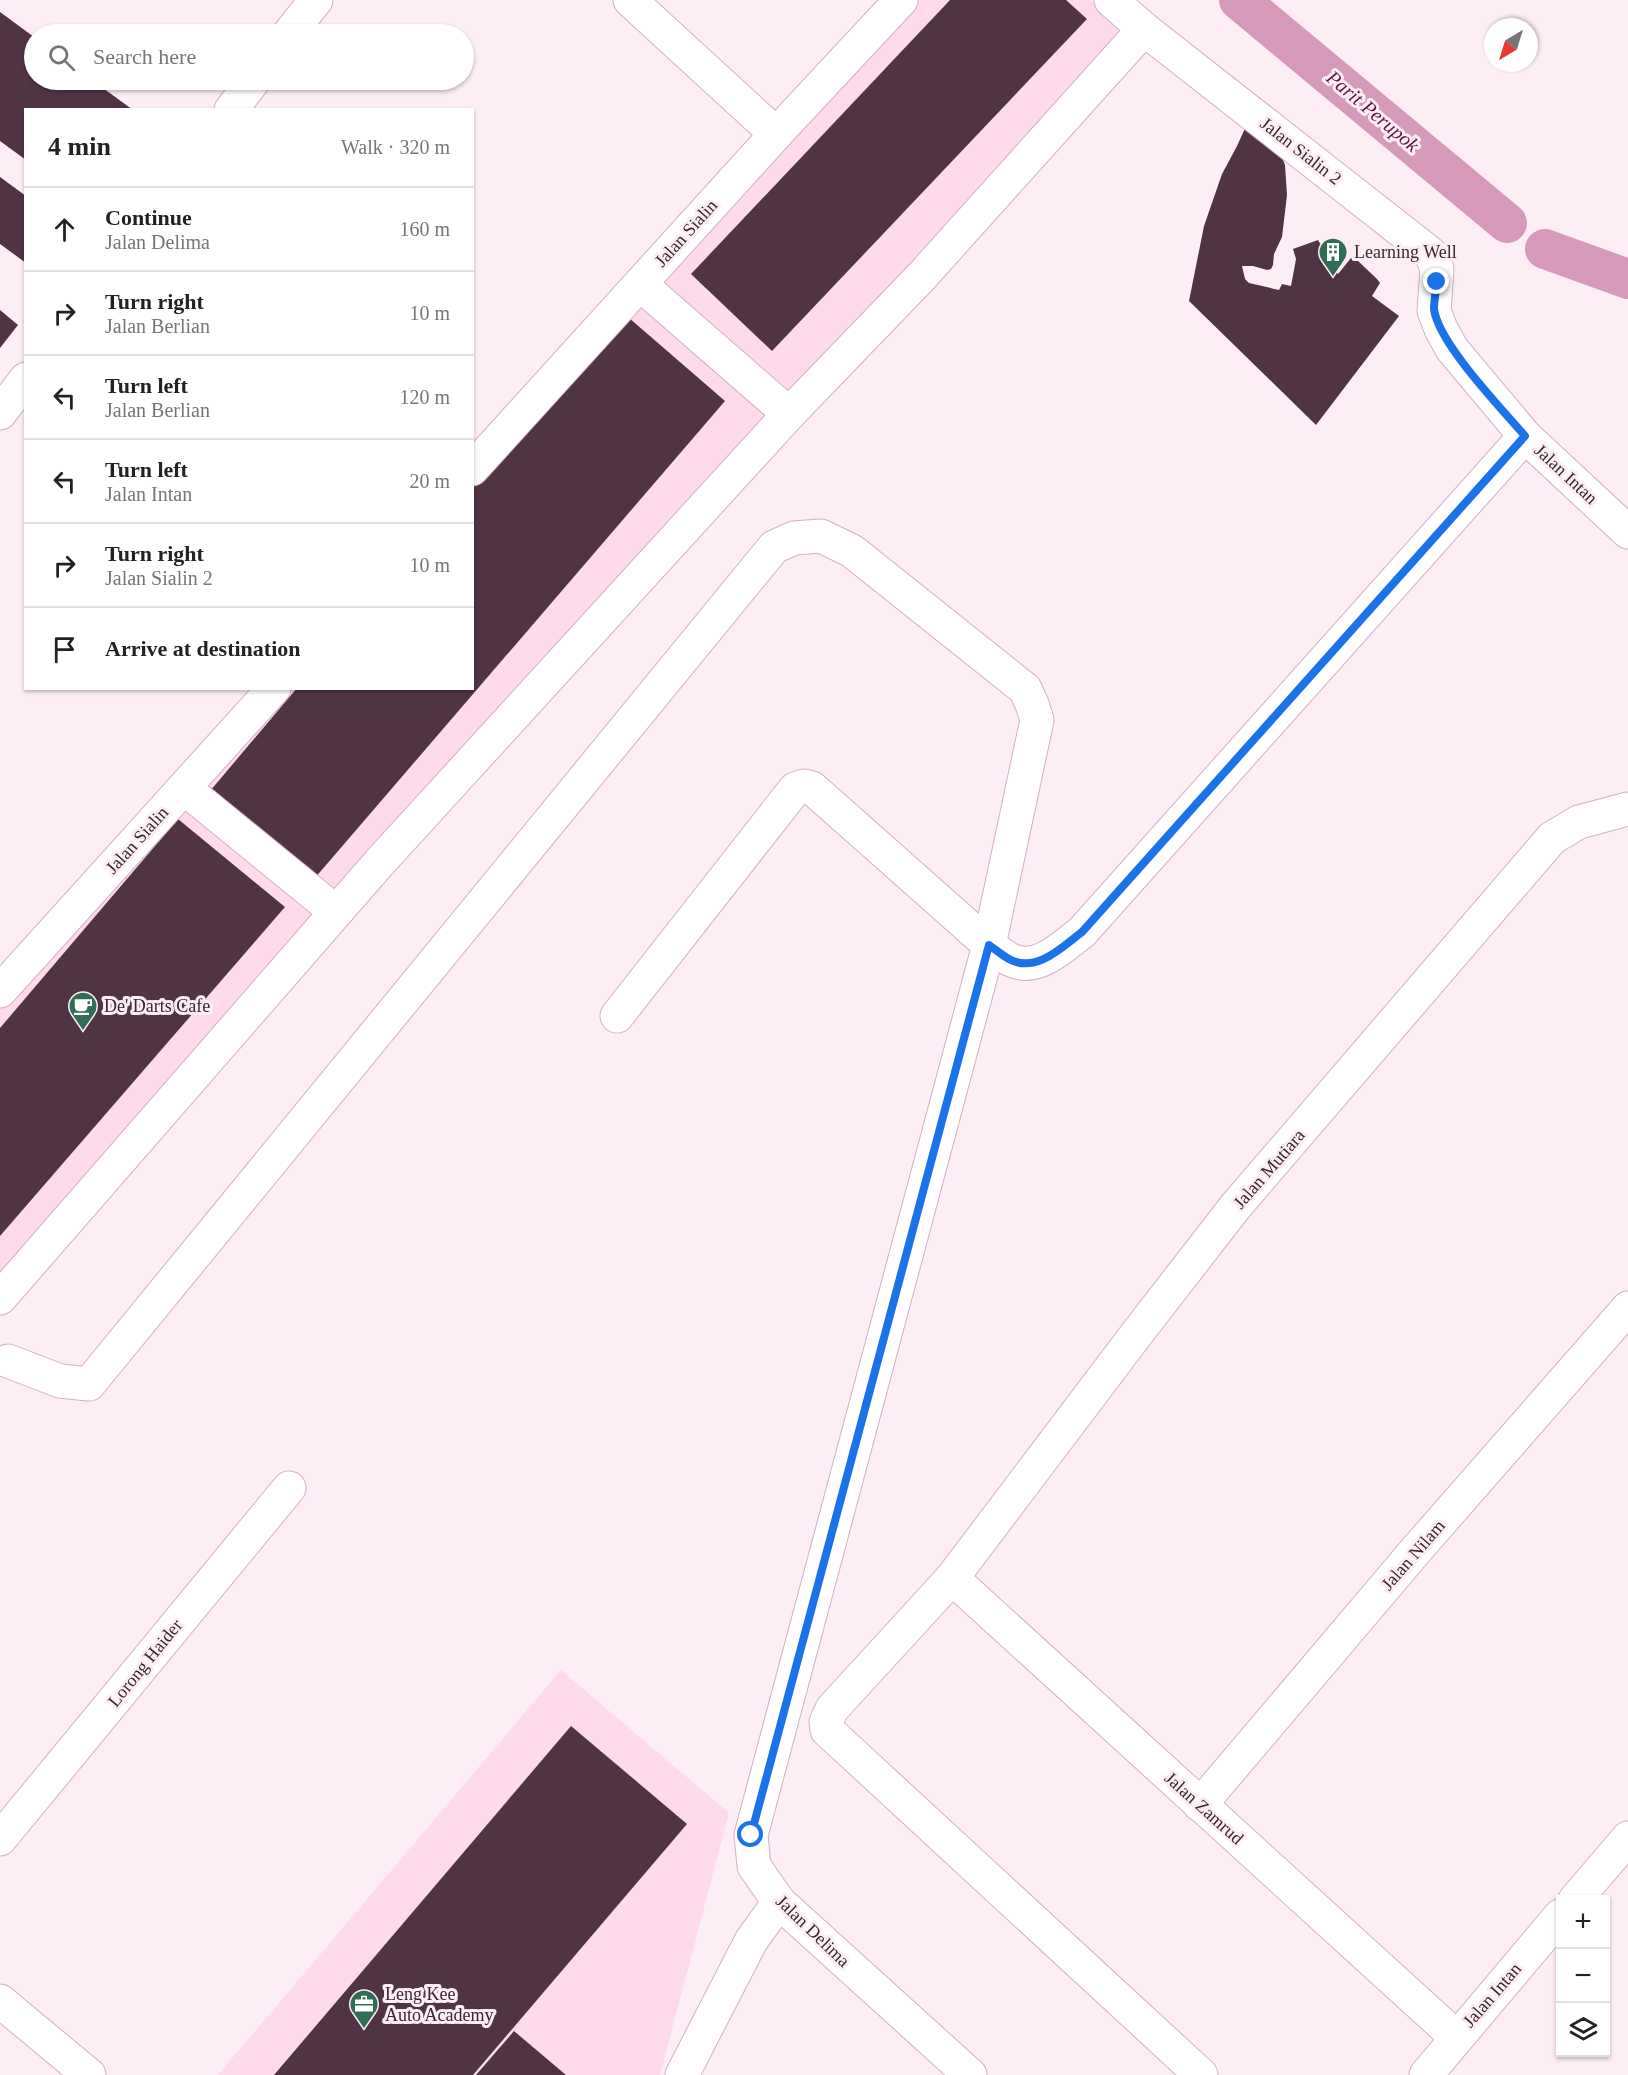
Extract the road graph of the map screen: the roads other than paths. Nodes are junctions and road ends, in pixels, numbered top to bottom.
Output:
1 (316, 0) edge
2 (630, 0) edge
3 (901, 0) edge
4 (1111, 0) edge
5 (297, 24) edge
6 (1144, 29) junction
7 (246, 90) edge
8 (233, 108) edge
9 (776, 134) junction
10 (640, 284) junction
11 (1441, 329) joint
12 (24, 382) edge
13 (0, 413) edge
14 (789, 414) junction
15 (1525, 436) junction
16 (474, 467) edge
17 (1628, 532) edge
18 (271, 690) edge
19 (184, 788) junction
20 (1628, 809) edge
21 (336, 912) junction
22 (989, 945) junction
23 (0, 991) edge
24 (617, 1016) dead end
25 (0, 1298) edge
26 (1628, 1308) edge
27 (8, 1361) dead end
28 (289, 1488) dead end
29 (952, 1578) junction
30 (1200, 1805) junction
31 (1628, 1838) edge
32 (0, 1839) edge
33 (1578, 1895) edge
34 (779, 1902) junction
35 (1556, 1921) edge
36 (0, 2001) edge
37 (1456, 2037) junction
38 (89, 2075) edge
39 (682, 2075) edge
40 (970, 2075) edge
41 (1201, 2075) edge
42 (1425, 2075) edge

1 - 5 street
2 - 9 street
3 - 9 street, Jalan Sialin
4 - 6 street, Jalan Sialin 2
6 - 11 street, Jalan Sialin 2
6 - 14 street
7 - 8 street
9 - 10 street, Jalan Sialin
10 - 14 street
10 - 16 street, Jalan Sialin
11 - 15 street, Jalan Intan
12 - 13 street
14 - 21 street
15 - 17 street, Jalan Intan
15 - 22 street
18 - 19 street, Jalan Sialin
19 - 21 street
19 - 23 street, Jalan Sialin
20 - 29 street, Jalan Mutiara
21 - 25 street
22 - 24 street
22 - 27 street, Jalan Delima
22 - 34 street, Jalan Delima
26 - 30 street, Jalan Nilam
28 - 32 street, Lorong Haider
29 - 30 street, Jalan Zamrud
29 - 41 street, Jalan Mutiara
30 - 37 street, Jalan Zamrud
31 - 33 street
34 - 39 street
34 - 40 street, Jalan Delima
35 - 37 street, Jalan Intan
36 - 38 street
37 - 42 street, Jalan Intan

